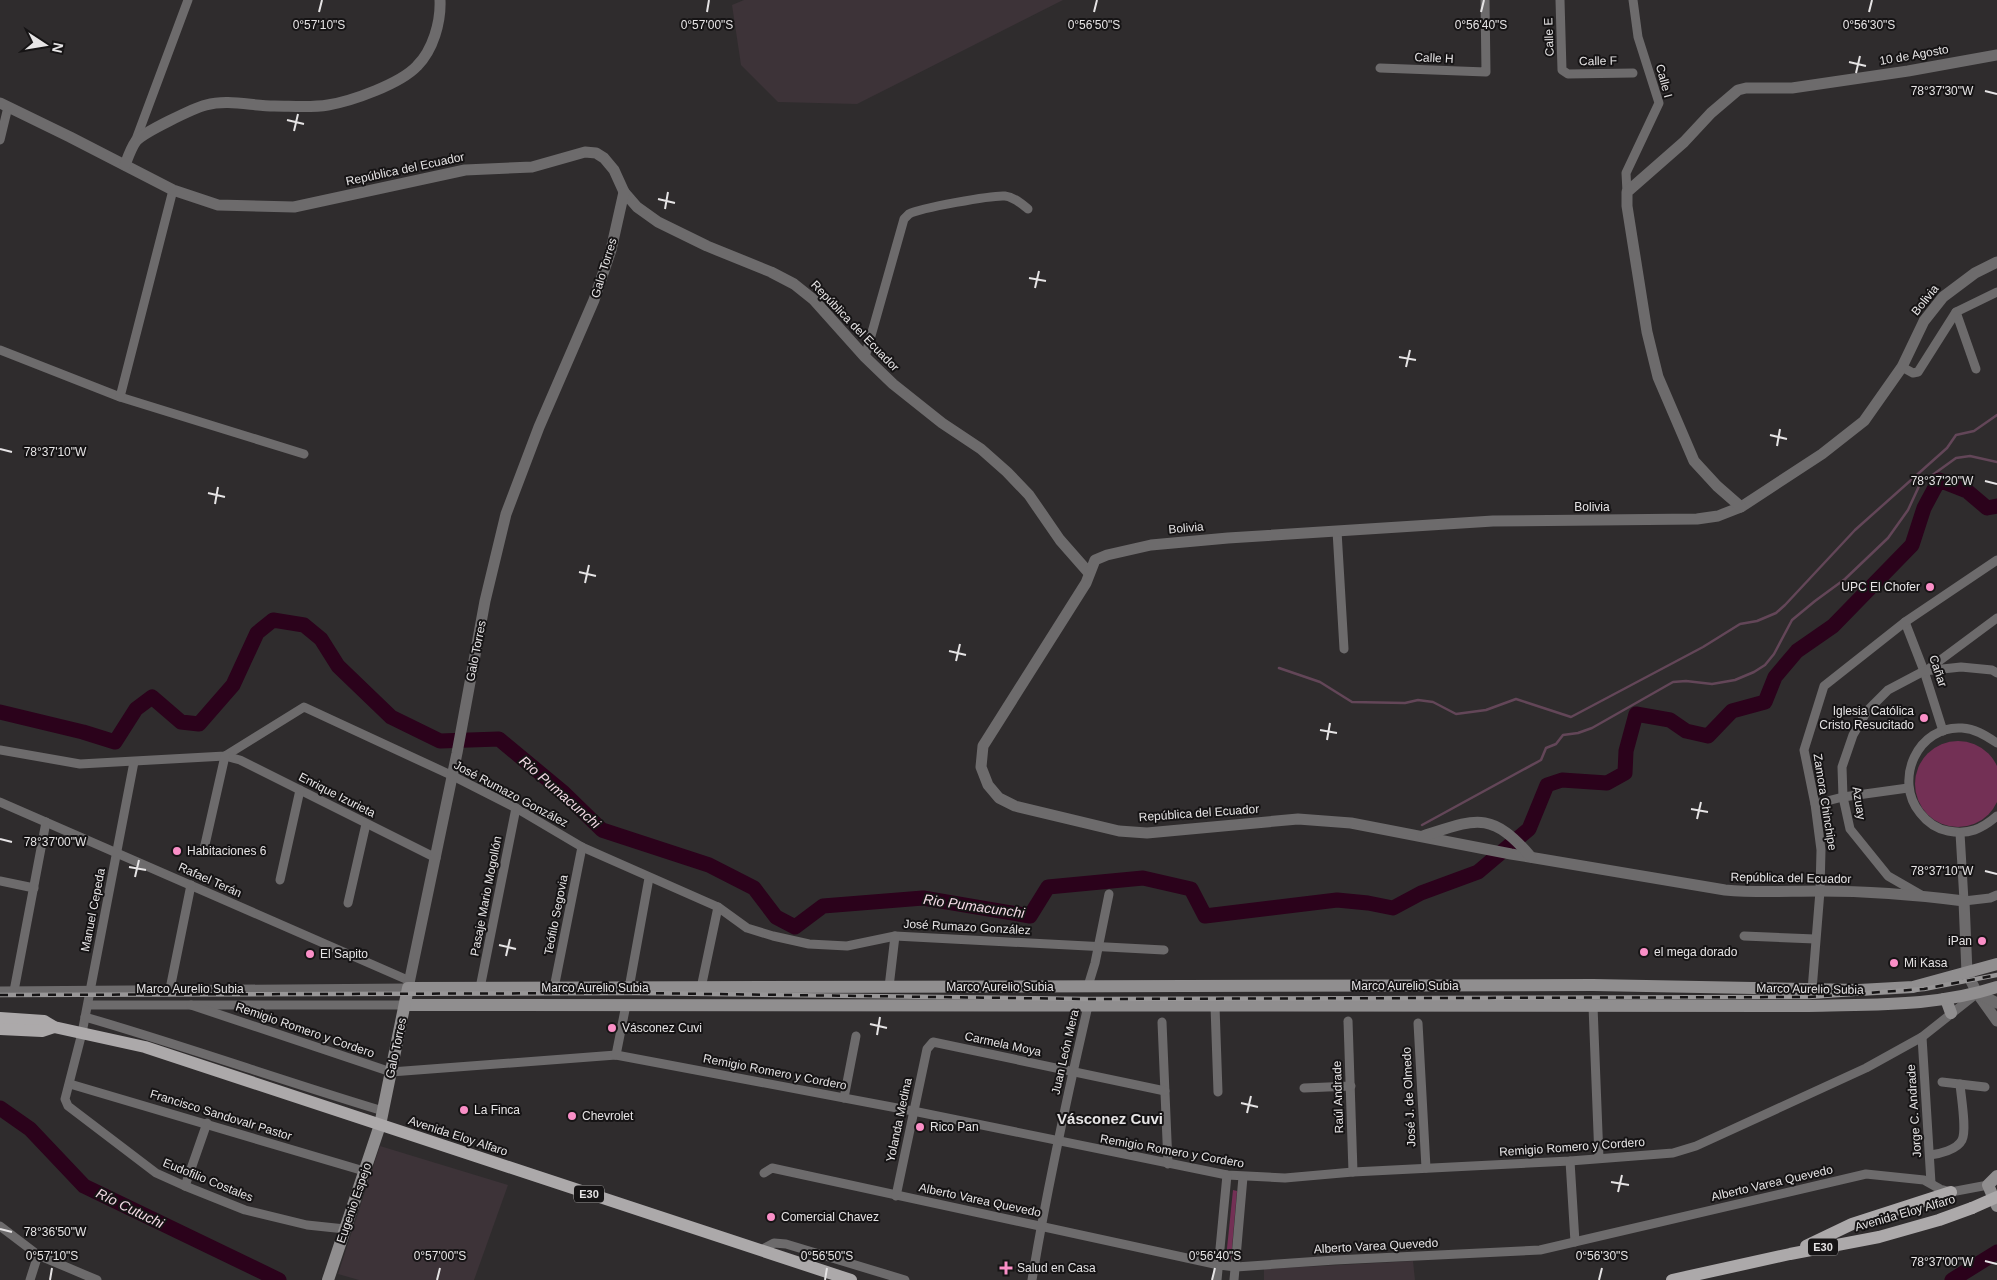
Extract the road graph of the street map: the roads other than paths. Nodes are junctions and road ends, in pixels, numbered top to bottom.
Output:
1 (188, 0) edge
2 (440, 0) edge
3 (1485, 0) edge
4 (1560, 0) edge
5 (1633, 0) edge
6 (1997, 55) edge
7 (1380, 68) dead end
8 (1564, 73) joint
9 (1632, 74) dead end
10 (4, 105) edge
11 (0, 140) edge
12 (135, 142) junction
13 (125, 165) junction
14 (173, 190) junction
15 (624, 192) junction
16 (1627, 192) junction
17 (1028, 210) dead end
18 (1997, 262) edge
19 (1997, 292) edge
20 (1956, 312) junction
21 (0, 350) edge
22 (865, 357) junction
23 (1902, 366) junction
24 (1976, 369) dead end
25 (120, 397) junction
26 (304, 454) dead end
27 (1741, 507) junction
28 (1337, 531) junction
29 (1997, 560) edge
30 (1089, 573) junction
31 (1997, 618) edge
32 (1905, 622) junction
33 (1344, 649) dead end
34 (1924, 672) junction
35 (1997, 673) edge
36 (1943, 731) junction
37 (1997, 743) edge
38 (0, 750) edge
39 (226, 756) junction
40 (134, 762) junction
41 (453, 776) junction
42 (1908, 788) junction
43 (300, 790) junction
44 (1843, 797) junction
45 (0, 802) edge
46 (1815, 804) junction
47 (516, 808) junction
48 (1997, 816) edge
49 (46, 822) junction
50 (366, 824) junction
51 (1960, 833) junction
52 (1421, 836) junction
53 (582, 847) junction
54 (204, 849) dead end
55 (117, 853) junction
56 (1530, 857) junction
57 (436, 858) junction
58 (649, 878) junction
59 (280, 880) dead end
60 (0, 881) edge
61 (191, 885) junction
62 (34, 888) junction
63 (1820, 891) junction
64 (1109, 894) dead end
65 (1997, 895) edge
66 (1921, 896) junction
67 (1964, 901) junction
68 (348, 903) dead end
69 (718, 907) junction
70 (895, 936) junction
71 (1744, 936) dead end
72 (1815, 939) junction
73 (1098, 946) junction
74 (1164, 950) dead end
75 (1997, 964) edge
76 (1967, 973) junction
77 (409, 985) junction
78 (1088, 986) junction
79 (1997, 986) edge
80 (889, 987) junction
81 (480, 988) junction
82 (554, 988) junction
83 (629, 988) junction
84 (701, 988) junction
85 (90, 990) junction
86 (170, 990) junction
87 (1812, 990) junction
88 (0, 991) edge
89 (14, 991) junction
90 (1977, 993) junction
91 (1944, 999) junction
92 (1997, 1004) edge
93 (88, 1005) junction
94 (191, 1005) junction
95 (405, 1005) junction
96 (626, 1005) junction
97 (1088, 1006) junction
98 (1215, 1006) junction
99 (1593, 1006) junction
100 (1951, 1013) junction
101 (85, 1017) junction
102 (0, 1018) edge
103 (1997, 1020) edge
104 (1348, 1021) dead end
105 (1162, 1022) dead end
106 (1418, 1024) dead end
107 (54, 1027) junction
108 (0, 1029) edge
109 (82, 1033) junction
110 (856, 1036) dead end
111 (1922, 1037) junction
112 (927, 1049) joint
113 (616, 1054) junction
114 (1073, 1071) junction
115 (391, 1072) junction
116 (1942, 1082) dead end
117 (70, 1084) junction
118 (1960, 1084) junction
119 (1351, 1086) junction
120 (1984, 1087) dead end
121 (1304, 1088) dead end
122 (1165, 1091) junction
123 (1218, 1092) dead end
124 (844, 1098) junction
125 (383, 1111) junction
126 (913, 1112) junction
127 (207, 1123) junction
128 (380, 1125) junction
129 (1057, 1142) junction
130 (1930, 1155) junction
131 (1599, 1158) junction
132 (1570, 1161) junction
133 (1168, 1164) junction
134 (1426, 1168) junction
135 (364, 1171) junction
136 (1353, 1172) junction
137 (764, 1173) dead end
138 (1227, 1175) junction
139 (1243, 1177) junction
140 (1993, 1180) edge
141 (1931, 1183) junction
142 (185, 1186) junction
143 (1951, 1192) junction
144 (896, 1196) junction
145 (1997, 1197) edge
146 (1997, 1206) edge
147 (0, 1226) edge
148 (1041, 1226) junction
149 (343, 1235) junction
150 (1575, 1242) junction
151 (761, 1250) junction
152 (1790, 1254) junction
153 (38, 1255) junction
154 (1219, 1266) junction
155 (1236, 1267) junction
156 (30, 1280) edge
157 (97, 1280) edge
158 (328, 1280) edge
159 (851, 1280) edge
160 (905, 1280) edge
161 (1032, 1280) edge
162 (1217, 1280) edge
163 (1234, 1280) edge
164 (1672, 1280) edge

1 - 12 street
2 - 12 street
3 - 7 street, Calle H
4 - 8 street, Calle E
5 - 16 street, Calle I
6 - 16 street, 10 de Agosto
8 - 9 street, Calle F
10 - 11 street
10 - 13 street, República del Ecuador
12 - 13 street
13 - 14 street, República del Ecuador
14 - 15 street, República del Ecuador
14 - 25 street
15 - 22 street, República del Ecuador
15 - 41 street, Galo Torres
16 - 27 street
17 - 22 street
18 - 23 street, Bolivia
19 - 20 street
20 - 23 street
20 - 24 street
21 - 25 street
22 - 30 street, República del Ecuador
23 - 27 street, Bolivia
25 - 26 street
27 - 28 street, Bolivia
28 - 30 street, Bolivia
28 - 33 street
29 - 32 street, Zamora Chinchipe
30 - 52 street, República del Ecuador
31 - 34 street
32 - 34 street, Cañar
32 - 46 street, Zamora Chinchipe
34 - 35 street, Azuay
34 - 36 street, Cañar
34 - 44 street, Azuay
36 - 37 street
36 - 42 street
38 - 40 street, José Rumazo González
39 - 40 street, José Rumazo González
39 - 41 street, José Rumazo González
39 - 43 street, Enrique Izurieta
39 - 54 street
40 - 55 street, Manuel Cepeda
41 - 47 street, José Rumazo González
41 - 57 street, Galo Torres
42 - 44 street
42 - 51 street
43 - 50 street, Enrique Izurieta
43 - 59 street
44 - 46 street
44 - 66 street, Azuay
45 - 49 street, Rafael Terán
46 - 63 street, Zamora Chinchipe
47 - 53 street, José Rumazo González
47 - 81 street, Pasaje Mario Mogollón
48 - 51 street
49 - 55 street, Rafael Terán
49 - 62 street
50 - 57 street, Enrique Izurieta
50 - 68 street
51 - 67 street
52 - 56 street, República del Ecuador
52 - 56 street, República del Ecuador
53 - 58 street, José Rumazo González
53 - 82 street, Teófilo Segovia
55 - 61 street, Rafael Terán
55 - 85 street, Manuel Cepeda
56 - 63 street, República del Ecuador
57 - 77 street, Galo Torres
58 - 69 street, José Rumazo González
58 - 83 street
60 - 62 street
61 - 77 street, Rafael Terán
61 - 86 street
62 - 89 street
63 - 66 street, República del Ecuador
63 - 72 street, Zamora Chinchipe
64 - 73 street
65 - 67 street
66 - 67 street, República del Ecuador
67 - 76 street
69 - 70 street, José Rumazo González
69 - 84 street
70 - 73 street, José Rumazo González
70 - 80 street
71 - 72 street
72 - 87 street, Zamora Chinchipe
73 - 74 street, José Rumazo González
73 - 78 street
75 - 76 main road, Marco Aurelio Subia
76 - 87 main road, Marco Aurelio Subia
76 - 90 street
77 - 81 main road, Marco Aurelio Subia
77 - 86 street, Marco Aurelio Subia
77 - 95 main road, Galo Torres
78 - 80 main road, Marco Aurelio Subia
78 - 87 main road, Marco Aurelio Subia
79 - 90 main road, Marco Aurelio Subia
80 - 84 main road, Marco Aurelio Subia
81 - 82 main road, Marco Aurelio Subia
82 - 83 main road, Marco Aurelio Subia
83 - 84 main road, Marco Aurelio Subia
85 - 86 street, Marco Aurelio Subia
85 - 89 street, Marco Aurelio Subia
85 - 93 street, Manuel Cepeda
88 - 89 street, Marco Aurelio Subia
90 - 91 main road, Marco Aurelio Subia
90 - 92 street
90 - 100 street, Remigio Romero y Cordero
90 - 103 street
91 - 99 main road, Marco Aurelio Subia
91 - 100 main road
93 - 94 street, Marco Aurelio Subia
93 - 101 street, Manuel Cepeda
94 - 95 street, Marco Aurelio Subia
94 - 115 street, Remigio Romero y Cordero
95 - 96 main road, Marco Aurelio Subia
95 - 115 main road, Galo Torres
96 - 97 main road, Marco Aurelio Subia
96 - 113 street
97 - 98 main road, Marco Aurelio Subia
97 - 114 street, Juan León Mera
98 - 99 main road, Marco Aurelio Subia
98 - 123 street
99 - 131 street
100 - 111 street, Remigio Romero y Cordero
101 - 109 street, Manuel Cepeda
101 - 125 street
102 - 107 main road, Avenida Eloy Alfaro / E30
104 - 119 street, Raúl Andrade
105 - 122 street
106 - 134 street, José J. de Olmedo
107 - 108 main road, Avenida Eloy Alfaro / E30
107 - 109 main road, Avenida Eloy Alfaro / E30
109 - 117 street, Eudofilio Costales
109 - 128 main road, Avenida Eloy Alfaro / E30
110 - 124 street
111 - 130 street, Jorge C. Andrade
111 - 131 street, Remigio Romero y Cordero
112 - 114 street, Carmela Moya
112 - 126 street, Yolanda Medina
113 - 115 street, Remigio Romero y Cordero
113 - 124 street, Remigio Romero y Cordero
114 - 122 street, Carmela Moya
114 - 129 street, Juan León Mera
115 - 125 main road, Galo Torres
116 - 118 street
117 - 127 street, Francisco Sandovalr Pastor
117 - 142 street, Eudofilio Costales
118 - 120 street
118 - 130 street
119 - 121 street
119 - 136 street, Raúl Andrade
122 - 133 street
124 - 126 street, Remigio Romero y Cordero
125 - 128 main road, Galo Torres
126 - 129 street, Remigio Romero y Cordero
126 - 144 street, Yolanda Medina
127 - 135 street, Francisco Sandovalr Pastor
127 - 142 street
128 - 135 main road, Eugenio Espejo
128 - 151 main road, Avenida Eloy Alfaro / E30
129 - 133 street, Remigio Romero y Cordero
129 - 148 street, Juan León Mera
130 - 141 street, Jorge C. Andrade
131 - 132 street, Remigio Romero y Cordero
132 - 134 street, Remigio Romero y Cordero
132 - 150 street
133 - 138 street, Remigio Romero y Cordero
134 - 136 street, Remigio Romero y Cordero
135 - 149 main road, Eugenio Espejo
136 - 139 street, Remigio Romero y Cordero
137 - 144 street, Alberto Varea Quevedo
138 - 139 street, Remigio Romero y Cordero
138 - 154 street
139 - 155 street
140 - 143 street
140 - 146 main road
141 - 143 street, Alberto Varea Quevedo
141 - 150 street, Alberto Varea Quevedo
142 - 149 street, Eudofilio Costales
143 - 152 main road
144 - 148 street, Alberto Varea Quevedo
145 - 152 main road, Avenida Eloy Alfaro / E30, bridge
147 - 153 street
148 - 154 street, Alberto Varea Quevedo
148 - 161 street, Juan León Mera
149 - 158 main road, Eugenio Espejo
150 - 155 street, Alberto Varea Quevedo
151 - 159 main road, Avenida Eloy Alfaro / E30
151 - 160 street
152 - 164 main road, Avenida Eloy Alfaro / E30
153 - 156 street
153 - 157 street
154 - 155 street, Alberto Varea Quevedo
154 - 162 street
155 - 163 street

